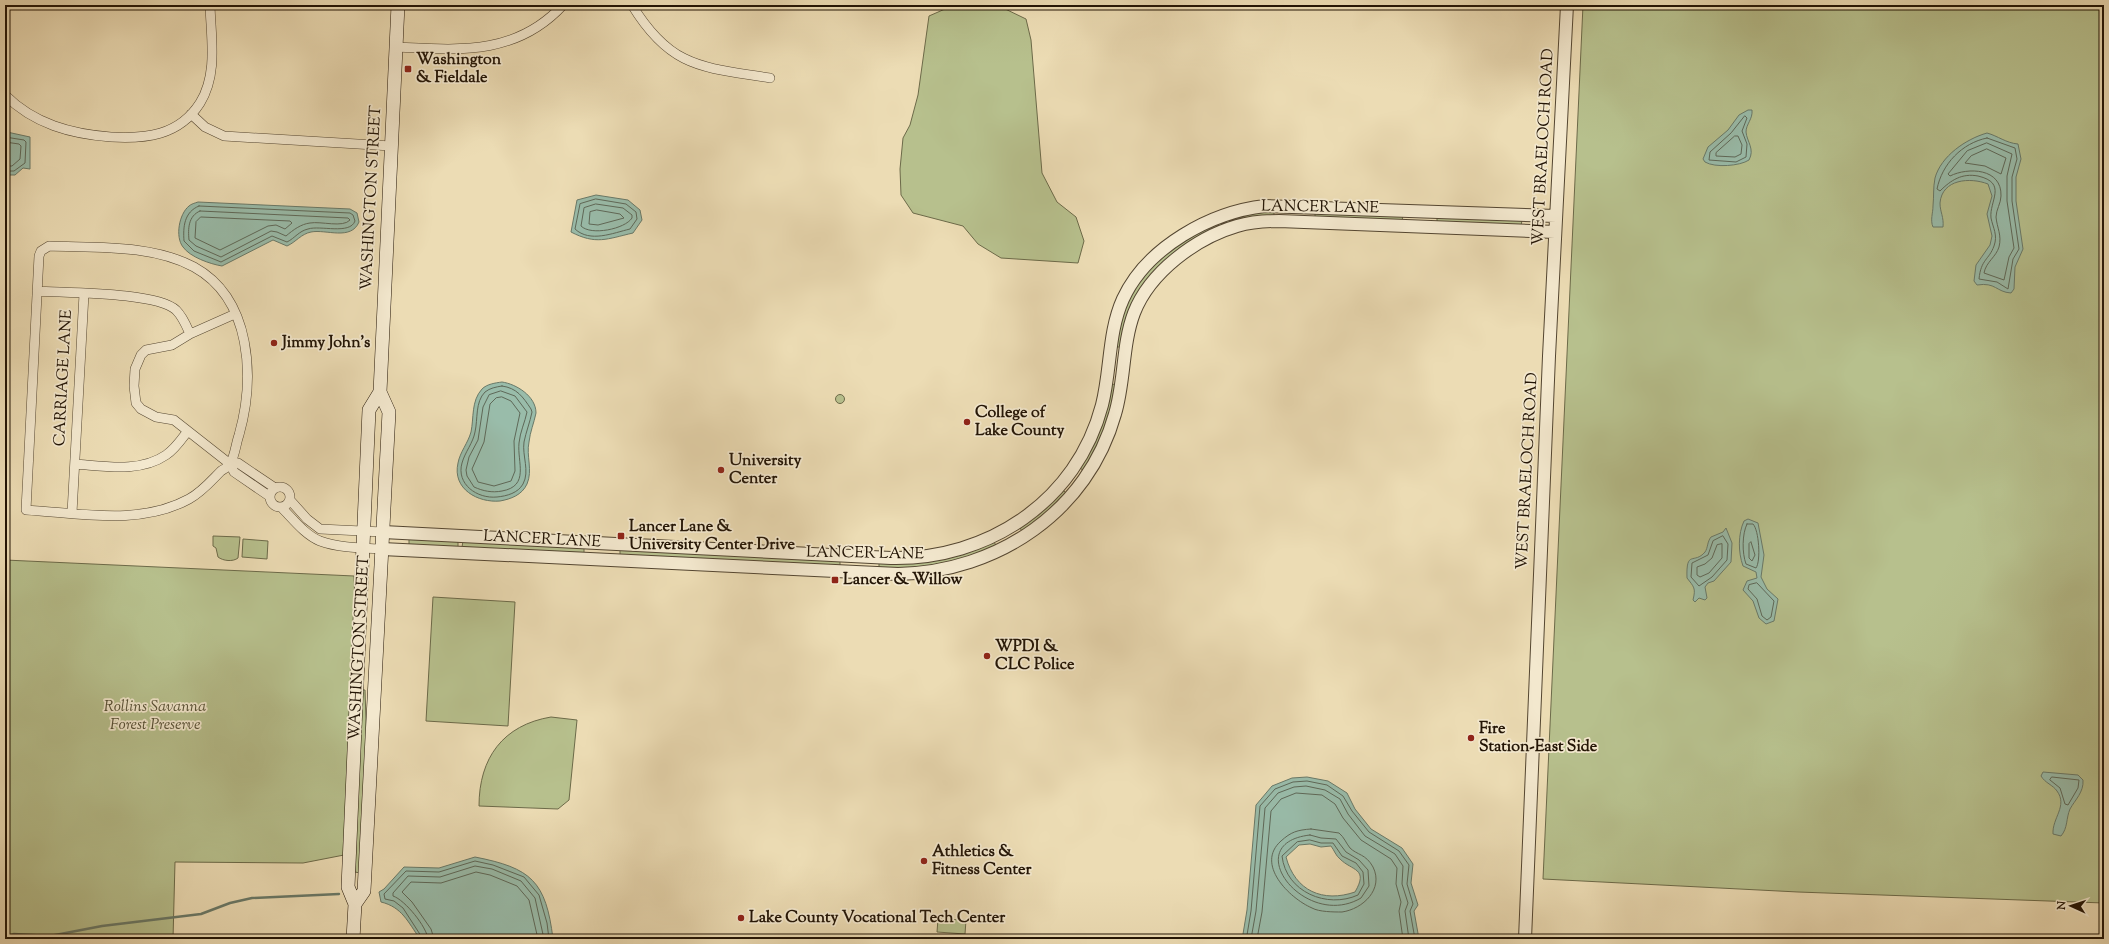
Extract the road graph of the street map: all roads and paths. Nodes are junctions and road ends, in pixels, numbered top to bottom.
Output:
1 (210, 5) edge
2 (398, 5) edge
3 (563, 5) edge
4 (632, 5) edge
5 (1567, 5) edge
6 (396, 47) junction
7 (770, 78) dead end
8 (5, 95) edge
9 (191, 114) junction
10 (391, 146) junction
11 (1556, 216) junction
12 (1555, 232) junction
13 (37, 291) junction
14 (84, 294) junction
15 (235, 314) junction
16 (190, 334) junction
17 (380, 392) junction
18 (187, 432) junction
19 (74, 464) junction
20 (230, 464) junction
21 (275, 488) junction
22 (269, 496) junction
23 (290, 500) junction
24 (282, 508) junction
25 (72, 513) junction
26 (363, 531) junction
27 (383, 532) junction
28 (362, 548) junction
29 (382, 549) junction
30 (355, 904) junction
31 (353, 939) edge
32 (1525, 939) edge

1 - 9 street
2 - 6 main road, WASHINGTON STREET
3 - 6 street
4 - 7 street
5 - 11 street, WEST BRAELOCH ROAD
6 - 10 main road, WASHINGTON STREET
8 - 9 street
9 - 10 street
10 - 17 main road, WASHINGTON STREET
11 - 12 street, WEST BRAELOCH ROAD
11 - 27 street, LANCER LANE
12 - 29 street, LANCER LANE
12 - 32 street, WEST BRAELOCH ROAD
13 - 14 street, CARRIAGE LANE
13 - 15 street
13 - 25 street
14 - 16 street, CARRIAGE LANE
14 - 19 street, CARRIAGE LANE
15 - 16 street
15 - 20 street
16 - 18 street
17 - 26 main road, WASHINGTON STREET
17 - 27 main road, WASHINGTON STREET
18 - 19 street, CARRIAGE LANE
18 - 20 street
19 - 25 street, CARRIAGE LANE
20 - 21 street, LANCER LANE
20 - 22 street, LANCER LANE
20 - 25 street
21 - 22 street
21 - 23 street, LANCER LANE
22 - 24 street, LANCER LANE
23 - 24 street
23 - 26 street, LANCER LANE
24 - 28 street, LANCER LANE
26 - 27 street, LANCER LANE
26 - 28 main road, WASHINGTON STREET
27 - 29 main road, WASHINGTON STREET
28 - 29 street, LANCER LANE
28 - 30 main road, WASHINGTON STREET
29 - 30 main road, WASHINGTON STREET
30 - 31 main road, WASHINGTON STREET

